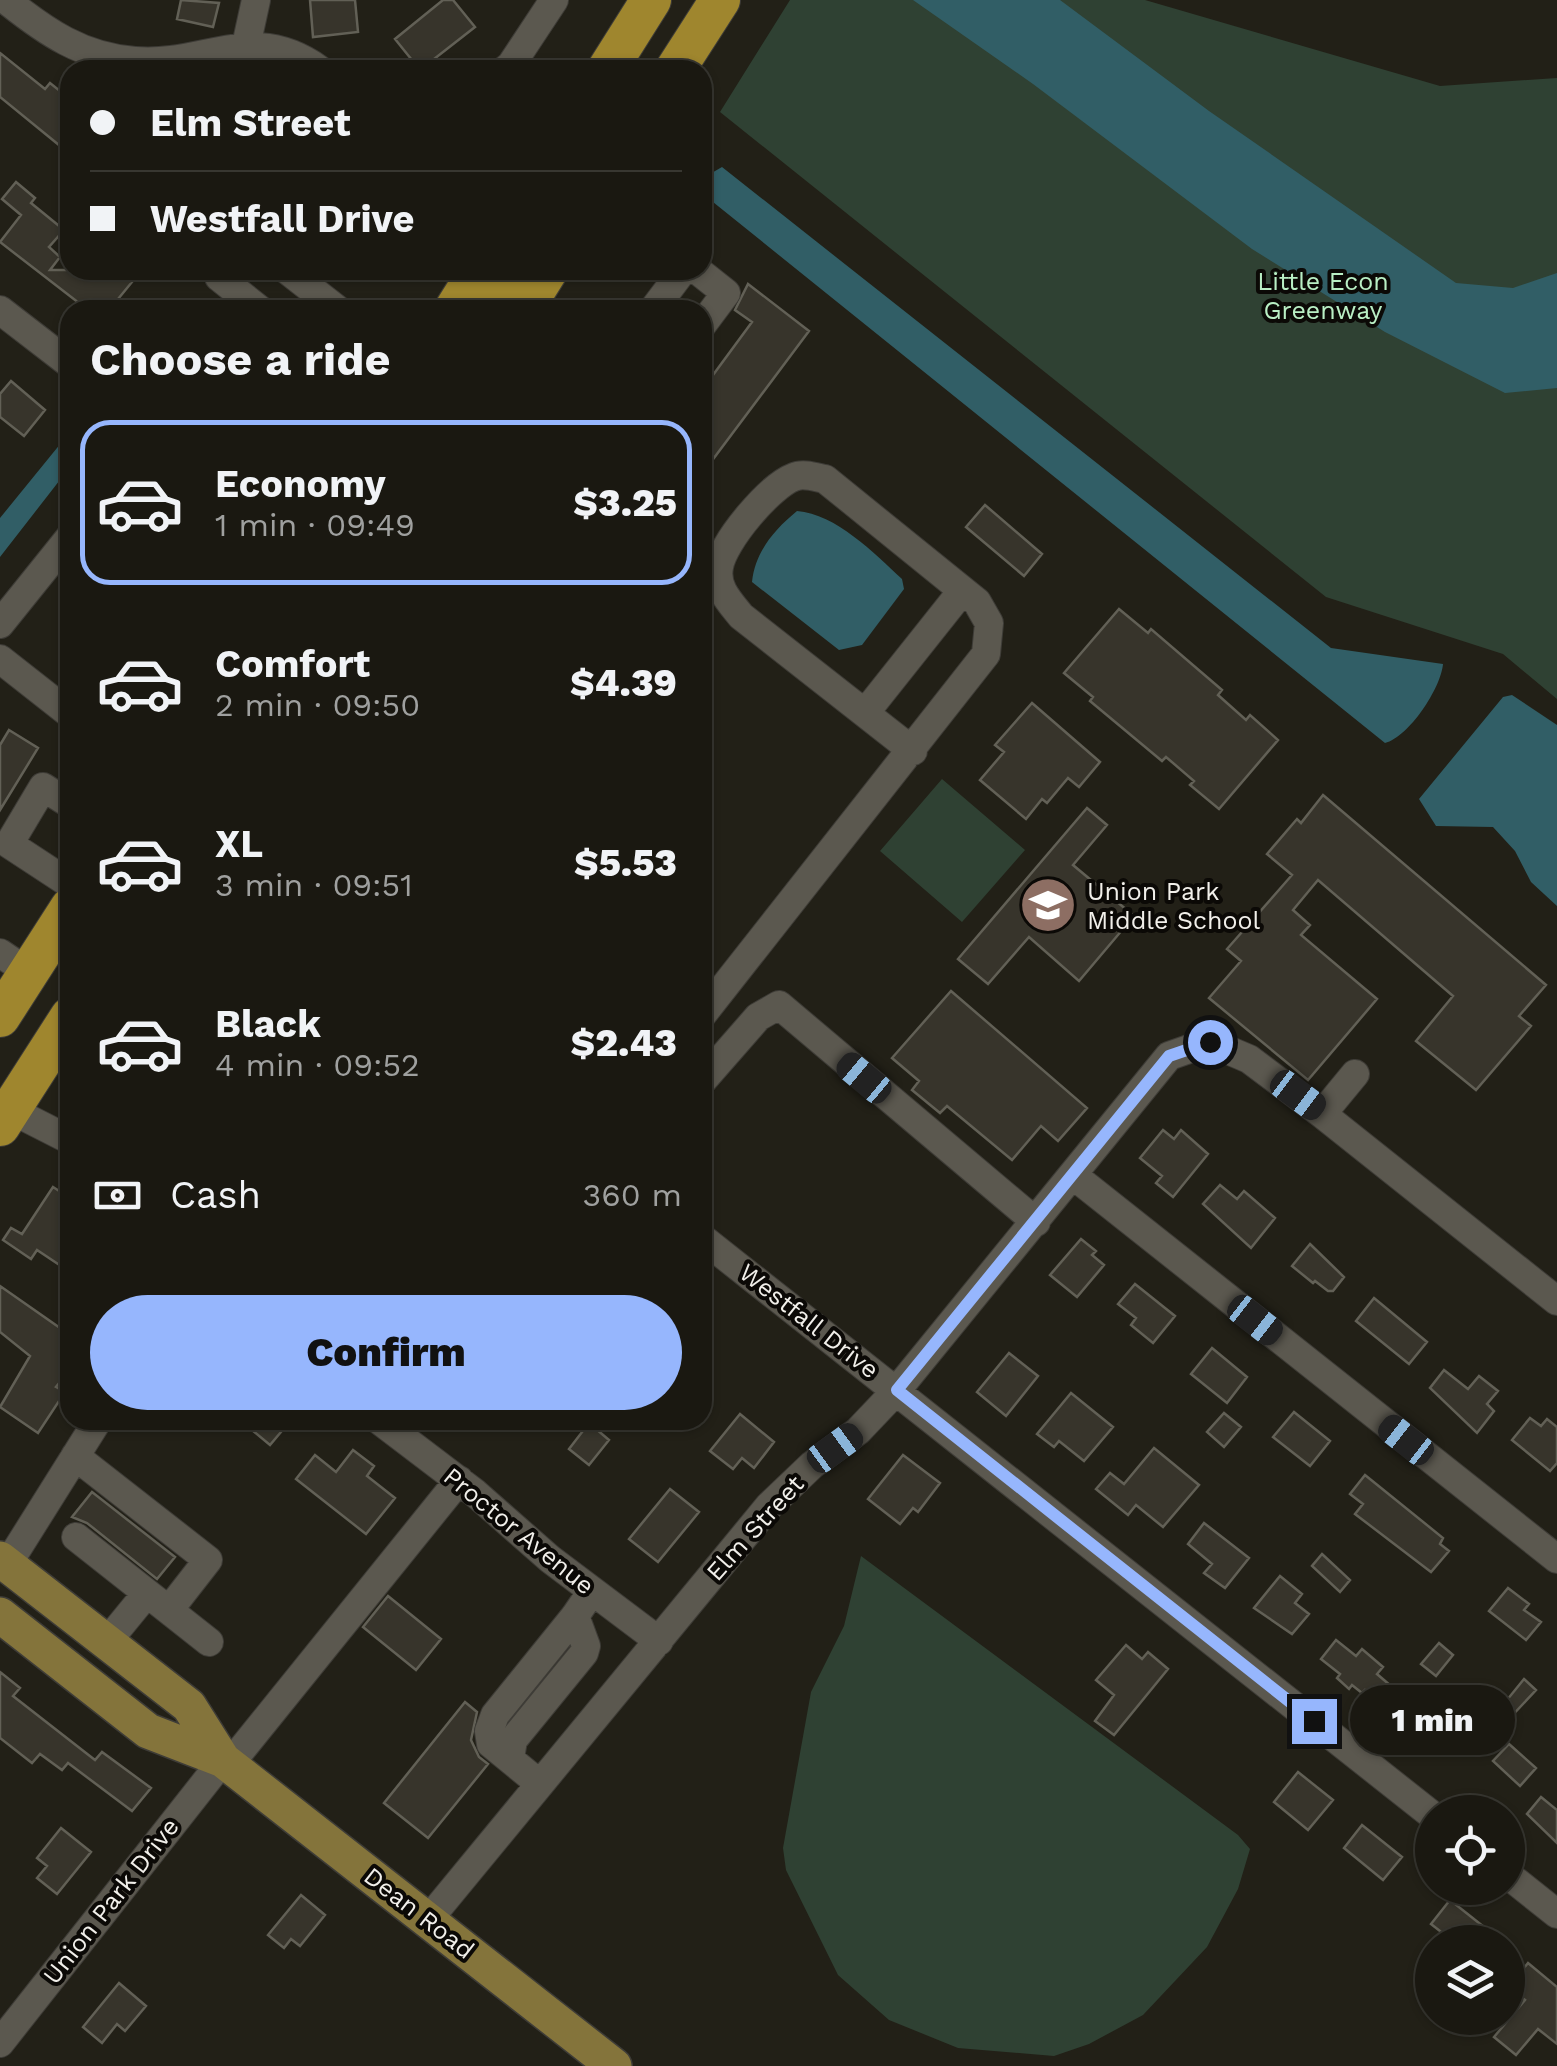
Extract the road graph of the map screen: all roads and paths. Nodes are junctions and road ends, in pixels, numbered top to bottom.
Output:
1 (6, 0) edge
2 (256, 0) edge
3 (554, 0) edge
4 (652, 0) edge
5 (720, 0) edge
6 (246, 46) junction
7 (116, 60) edge
8 (170, 60) edge
9 (306, 60) edge
10 (515, 60) edge
11 (613, 60) edge
12 (682, 60) edge
13 (223, 280) edge
14 (300, 280) edge
15 (710, 280) edge
16 (248, 300) edge
17 (325, 300) edge
18 (0, 310) edge
19 (712, 312) edge
20 (60, 356) edge
21 (60, 549) edge
22 (962, 591) junction
23 (0, 624) edge
24 (4, 670) edge
25 (60, 707) edge
26 (865, 712) junction
27 (912, 751) junction
28 (60, 798) edge
29 (60, 878) edge
30 (60, 918) edge
31 (14, 963) edge
32 (712, 1002) edge
33 (0, 1017) edge
34 (60, 1033) edge
35 (712, 1069) edge
36 (1355, 1074) dead end
37 (1322, 1114) junction
38 (6, 1118) edge
39 (60, 1137) edge
40 (1074, 1176) junction
41 (1036, 1222) junction
42 (712, 1246) edge
43 (1557, 1301) edge
44 (897, 1390) junction
45 (92, 1430) edge
46 (392, 1430) edge
47 (75, 1456) junction
48 (459, 1480) junction
49 (76, 1537) dead end
50 (1557, 1559) edge
51 (4, 1562) edge
52 (592, 1591) junction
53 (158, 1602) junction
54 (1, 1617) edge
55 (660, 1641) junction
56 (209, 1642) dead end
57 (106, 1643) junction
58 (226, 1763) junction
59 (540, 1784) junction
60 (1415, 1801) edge
61 (1525, 1889) edge
62 (1557, 1914) edge
63 (428, 1920) junction
64 (0, 2042) edge
65 (614, 2066) edge

1 - 7 street
2 - 6 street
3 - 10 street
4 - 11 highway
5 - 12 highway
6 - 8 street
6 - 9 street
13 - 16 street
14 - 17 street
15 - 19 street
18 - 20 street
21 - 23 street
22 - 26 street
22 - 26 street
22 - 27 street
24 - 25 street
26 - 27 street
27 - 32 street
28 - 29 street
30 - 31 highway
31 - 33 highway
34 - 38 highway
35 - 41 street
36 - 37 street
37 - 40 street, Elm Street
37 - 43 street
38 - 39 street
40 - 41 street, Elm Street
40 - 50 street
41 - 44 street, Elm Street
42 - 44 street, Westfall Drive
44 - 55 street, Elm Street
44 - 60 street, Westfall Drive
45 - 47 street
46 - 48 street, Proctor Avenue
47 - 51 street
47 - 53 street
48 - 52 street, Proctor Avenue
48 - 58 street, Union Park Drive
49 - 53 street
51 - 57 main road, Dean Road
52 - 55 street, Proctor Avenue
52 - 59 street
53 - 56 street
53 - 57 street
54 - 58 main road, Dean Road
55 - 59 street, Elm Street
57 - 58 main road, Dean Road
58 - 63 main road, Dean Road
58 - 64 street, Union Park Drive
59 - 63 street, Elm Street
61 - 62 street
63 - 65 main road, Dean Road

